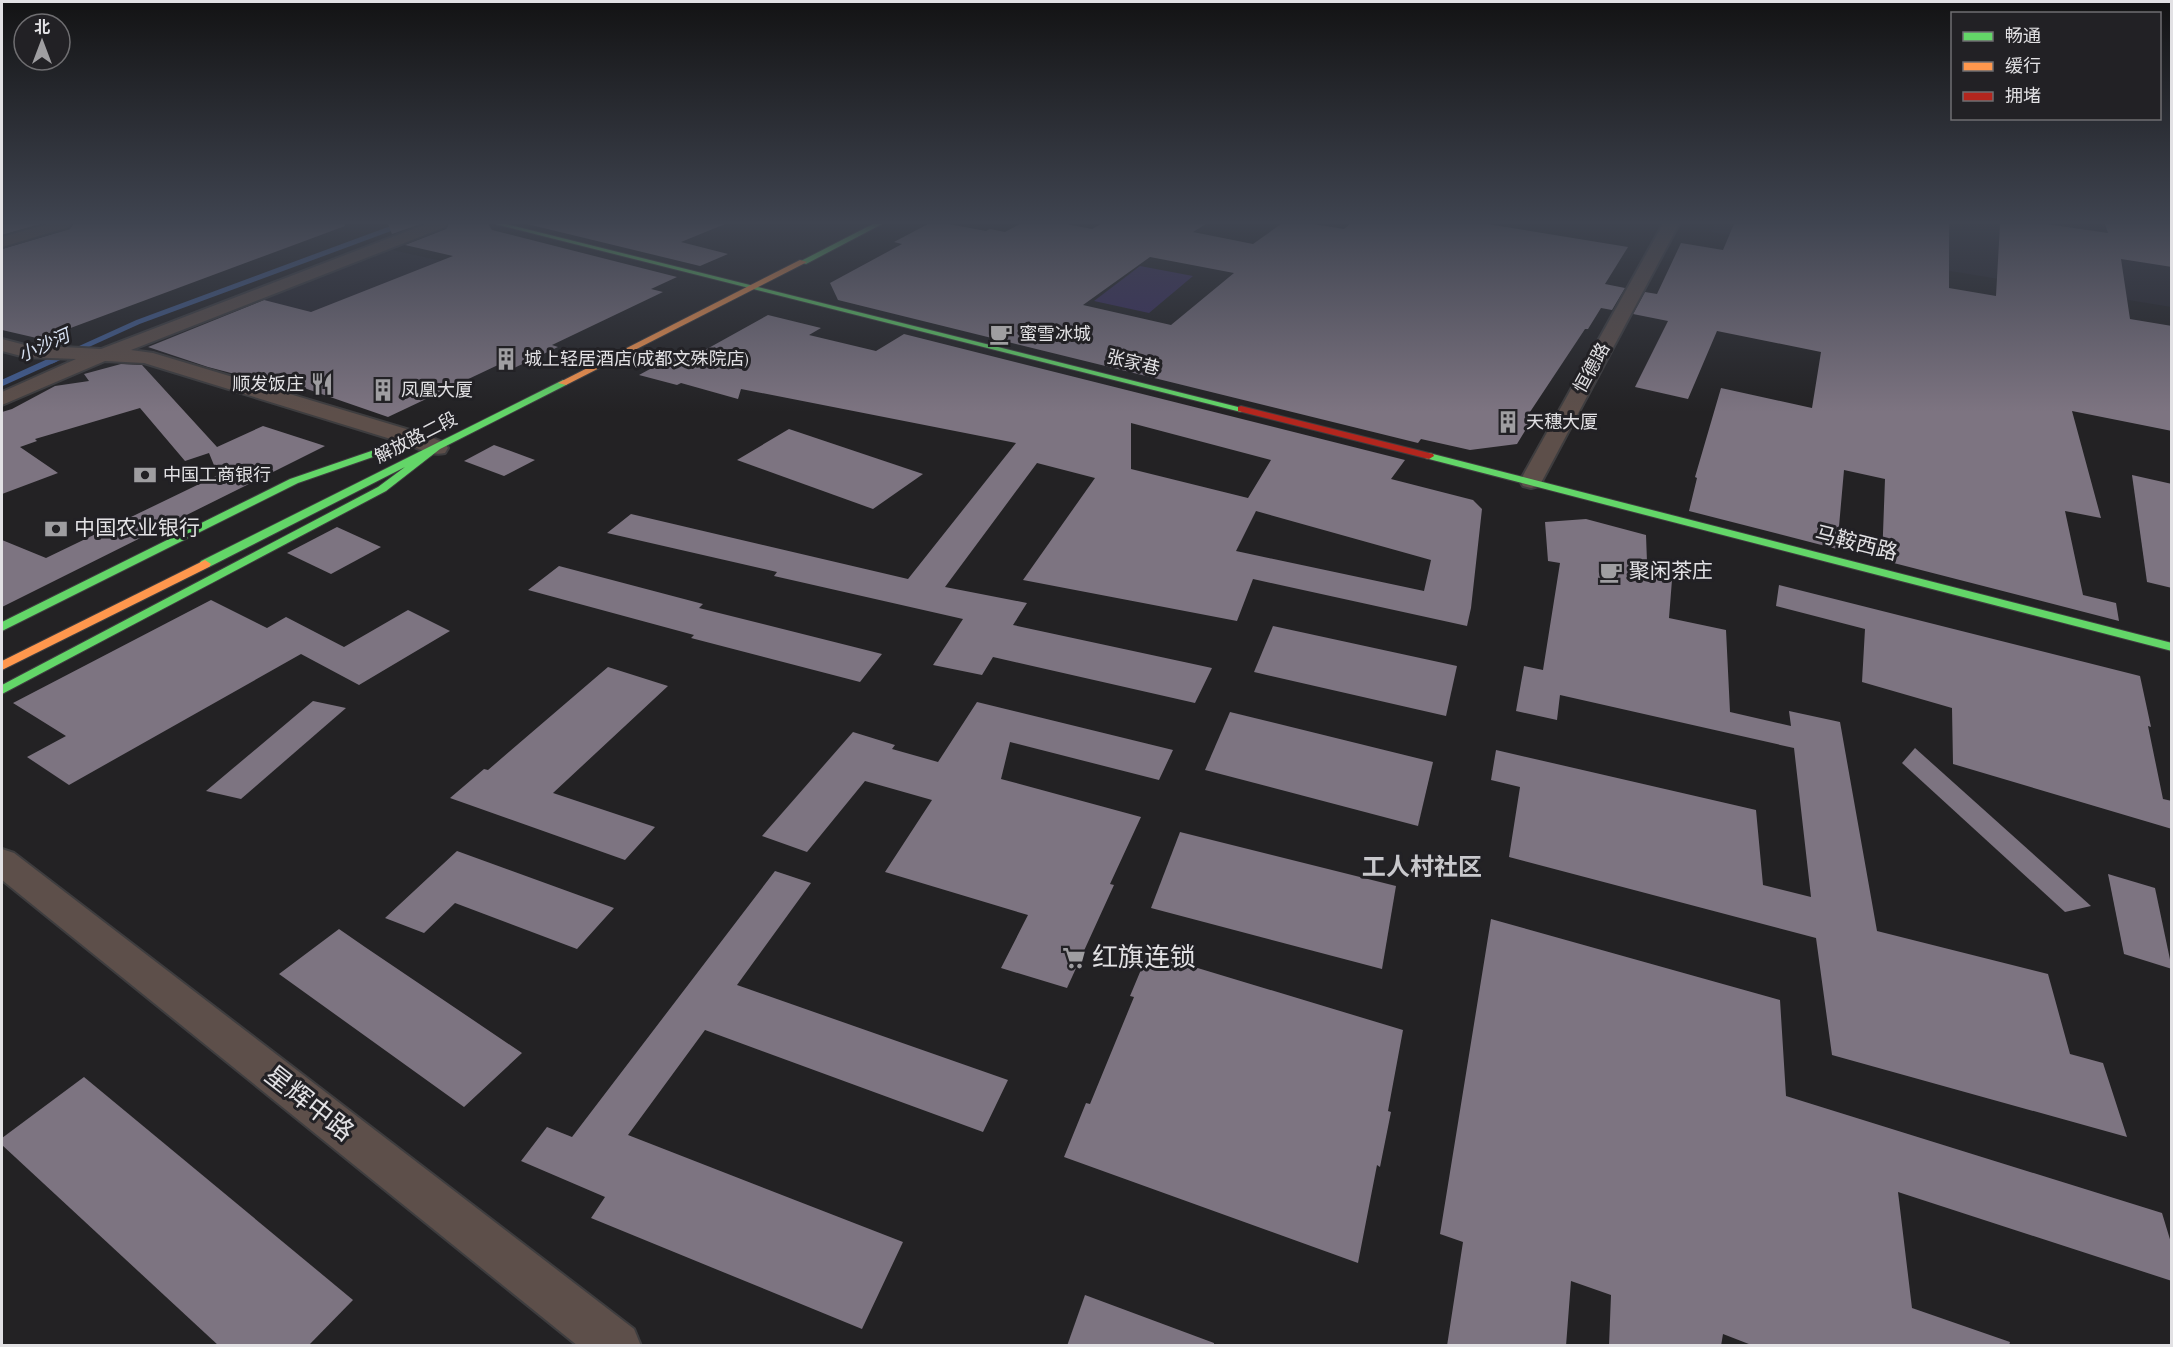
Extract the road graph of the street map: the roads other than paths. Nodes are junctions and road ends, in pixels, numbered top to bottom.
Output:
1 (273, 287) edge
2 (714, 287) edge
3 (752, 287) edge
4 (757, 287) edge
5 (1637, 287) edge
6 (706, 291) dead end
7 (2, 345) edge
8 (93, 355) junction
9 (2, 399) edge
10 (436, 438) junction
11 (415, 439) junction
12 (1531, 481) junction
13 (309, 491) dead end
14 (2, 627) edge
15 (2172, 647) edge
16 (2, 666) edge
17 (2, 690) edge
18 (2, 862) edge
19 (617, 1346) edge

1 - 8 street
2 - 6 street
3 - 10 street, 解放路二段
4 - 12 street, 张家巷
5 - 12 street, 恒德路
7 - 8 street
8 - 9 street
8 - 11 street
10 - 11 street
10 - 16 street, 解放路二段
10 - 17 street
11 - 13 street, 解放路二段
11 - 14 street
12 - 15 street, 马鞍西路
18 - 19 street, 星辉中路

